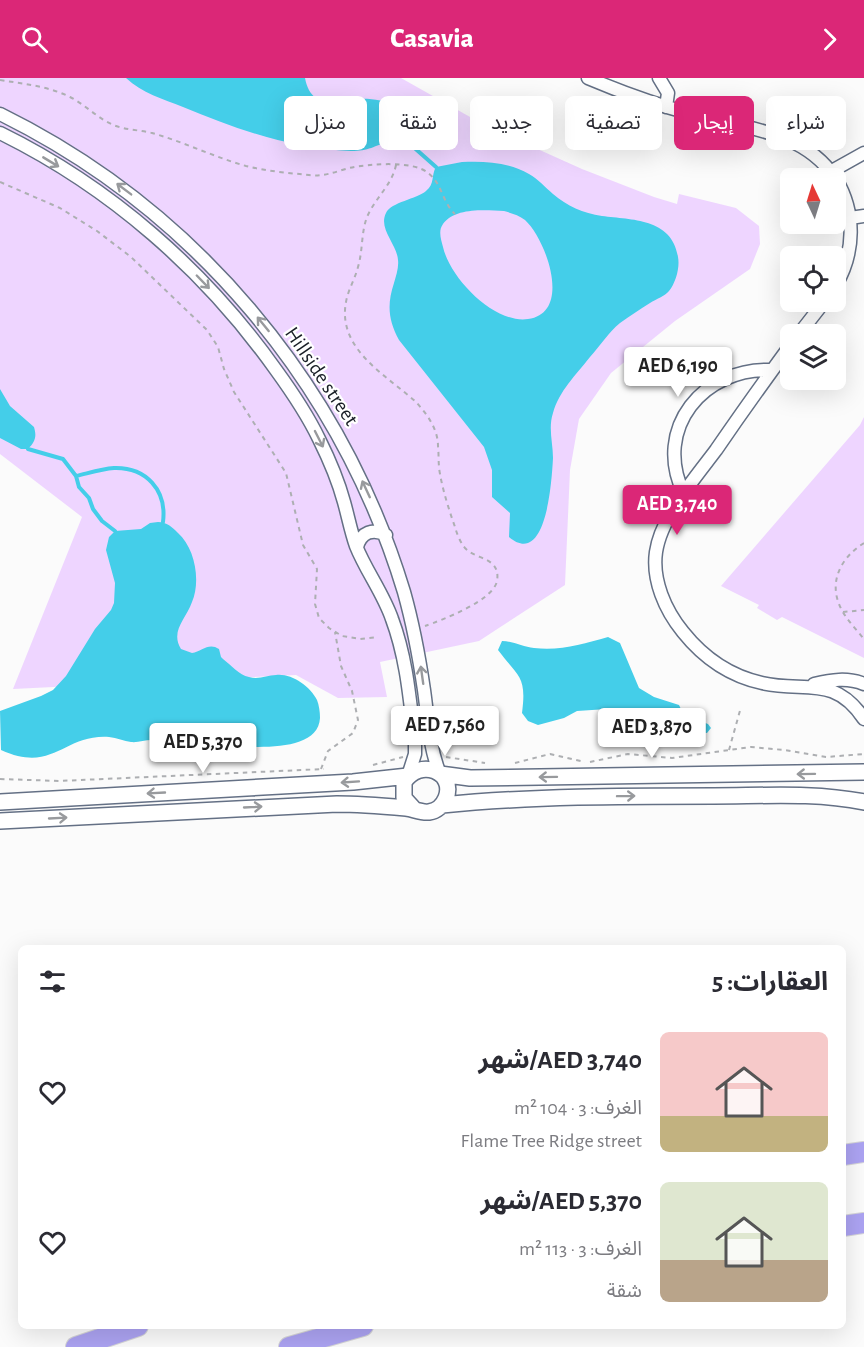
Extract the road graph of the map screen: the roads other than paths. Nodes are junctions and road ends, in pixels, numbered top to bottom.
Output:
1 (588, 78) edge
2 (660, 78) edge
3 (666, 107) junction
4 (0, 114) edge
5 (0, 133) edge
6 (864, 153) edge
7 (827, 168) edge
8 (844, 168) edge
9 (846, 204) edge
10 (864, 216) edge
11 (850, 218) junction
12 (846, 260) edge
13 (816, 312) edge
14 (807, 324) edge
15 (780, 359) edge
16 (772, 370) junction
17 (684, 494) junction
18 (386, 535) junction
19 (357, 547) junction
20 (864, 684) edge
21 (807, 686) junction
22 (864, 719) edge
23 (864, 772) edge
24 (440, 774) junction
25 (408, 776) junction
26 (0, 802) edge
27 (864, 802) edge
28 (442, 805) junction
29 (414, 809) junction
30 (0, 821) edge
31 (864, 1152) edge
32 (846, 1155) edge
33 (864, 1223) edge
34 (846, 1226) edge
35 (129, 1329) edge
36 (352, 1329) edge
37 (76, 1347) edge
38 (289, 1347) edge

1 - 3 street
2 - 3 street
3 - 7 street
18 -> 4 street, Hillside street
5 -> 19 street, Hillside street
6 - 8 street
9 - 11 street
10 - 11 street
11 - 12 street
13 - 14 street
15 - 16 street
16 - 17 street
16 - 17 street
17 - 21 street
18 - 19 street
24 -> 18 street, Hillside street
19 - 25 street, Hillside street
20 - 21 street
21 - 22 street
23 -> 24 street
24 - 25 street
24 - 28 street
25 -> 26 street
25 - 29 street
28 -> 27 street
28 - 29 street
30 -> 29 street
31 - 32 highway
33 - 34 highway
35 - 37 highway
36 - 38 highway

